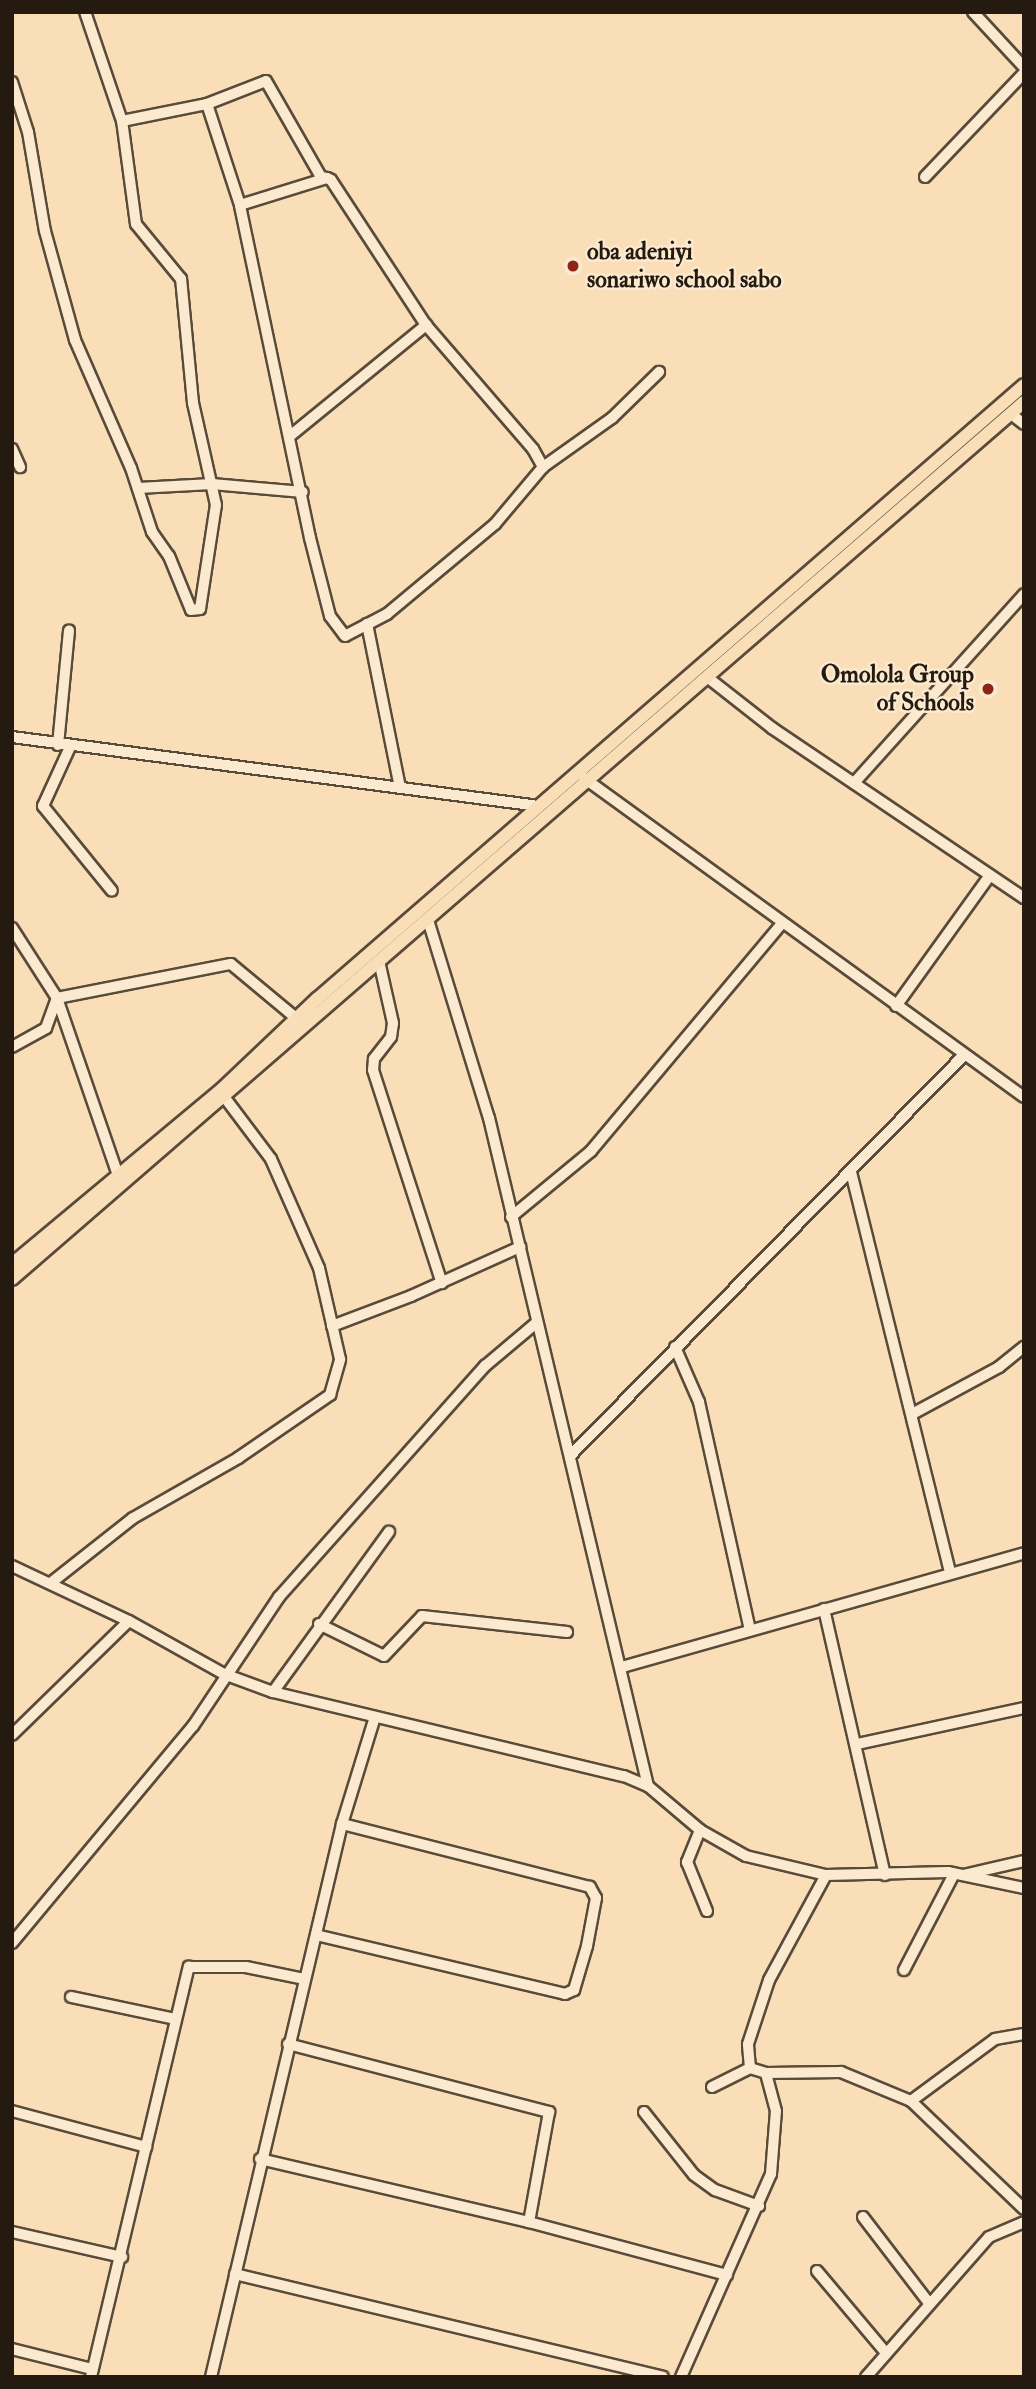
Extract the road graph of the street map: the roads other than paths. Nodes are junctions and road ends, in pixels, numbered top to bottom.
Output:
1 (85, 12) edge
2 (973, 12) edge
3 (1024, 67) edge
4 (1024, 72) edge
5 (12, 82) edge
6 (16, 100) edge
7 (207, 104) junction
8 (122, 121) junction
9 (925, 177) dead end
10 (327, 178) junction
11 (240, 205) junction
12 (426, 325) junction
13 (659, 372) dead end
14 (1024, 385) edge
15 (1024, 402) edge
16 (1011, 414) junction
17 (1024, 424) edge
18 (290, 436) junction
19 (12, 449) edge
20 (20, 467) dead end
21 (543, 467) junction
22 (212, 484) junction
23 (138, 488) junction
24 (303, 492) junction
25 (1024, 594) edge
26 (367, 624) junction
27 (69, 631) dead end
28 (707, 677) junction
29 (13, 740) edge
30 (58, 745) junction
31 (70, 747) junction
32 (582, 777) junction
33 (854, 783) junction
34 (400, 788) junction
35 (539, 806) junction
36 (990, 875) junction
37 (112, 891) dead end
38 (1024, 898) edge
39 (428, 920) junction
40 (782, 923) junction
41 (12, 928) edge
42 (379, 961) junction
43 (57, 998) junction
44 (897, 1006) junction
45 (296, 1017) junction
46 (12, 1047) edge
47 (964, 1055) junction
48 (1024, 1097) edge
49 (225, 1098) junction
50 (851, 1172) junction
51 (118, 1175) junction
52 (511, 1217) junction
53 (520, 1247) junction
54 (12, 1264) edge
55 (12, 1279) edge
56 (442, 1283) junction
57 (536, 1323) junction
58 (332, 1326) junction
59 (675, 1347) junction
60 (1024, 1347) edge
61 (914, 1413) junction
62 (572, 1455) junction
63 (389, 1532) dead end
64 (1024, 1553) edge
65 (12, 1566) edge
66 (950, 1573) junction
67 (51, 1582) junction
68 (824, 1609) junction
69 (129, 1621) junction
70 (319, 1624) junction
71 (750, 1630) junction
72 (567, 1632) dead end
73 (622, 1667) junction
74 (224, 1674) junction
75 (273, 1692) junction
76 (1024, 1708) edge
77 (375, 1717) junction
78 (12, 1735) edge
79 (857, 1745) junction
80 (648, 1786) junction
81 (342, 1824) junction
82 (700, 1830) junction
83 (1024, 1861) edge
84 (955, 1874) junction
85 (826, 1875) junction
86 (885, 1875) junction
87 (1024, 1888) edge
88 (707, 1911) dead end
89 (316, 1935) junction
90 (12, 1943) edge
91 (904, 1970) dead end
92 (304, 1979) junction
93 (71, 1997) dead end
94 (175, 2019) junction
95 (1024, 2034) edge
96 (288, 2044) junction
97 (750, 2068) junction
98 (766, 2073) junction
99 (712, 2087) dead end
100 (911, 2101) junction
101 (12, 2111) edge
102 (644, 2112) dead end
103 (146, 2147) junction
104 (260, 2159) junction
105 (759, 2206) junction
106 (1024, 2209) edge
107 (863, 2217) dead end
108 (529, 2222) junction
109 (1024, 2222) edge
110 (12, 2232) edge
111 (122, 2257) junction
112 (817, 2271) dead end
113 (235, 2274) junction
114 (727, 2275) junction
115 (929, 2303) junction
116 (12, 2349) edge
117 (886, 2353) junction
118 (92, 2373) edge
119 (211, 2377) edge
120 (663, 2377) edge
121 (681, 2377) edge
122 (866, 2377) edge

1 - 8 street
2 - 3 street
4 - 9 street
5 - 6 street
6 - 23 street
7 - 8 street
7 - 10 street
7 - 11 street
8 - 22 street
10 - 11 street
10 - 12 street
11 - 18 street
12 - 18 street
12 - 21 street
13 - 21 street
14 - 32 main road
15 - 16 main road
16 - 17 street
16 - 28 main road
18 - 24 street
19 - 20 street
21 - 26 street
22 - 23 street
22 - 23 street
22 - 24 street
24 - 26 street
25 - 33 street
26 - 34 street
27 - 30 street
28 - 32 main road
28 - 33 street
29 - 30 street
30 - 31 street
31 - 34 street
31 - 37 street
32 - 35 main road
32 - 39 main road
32 - 40 street
33 - 36 street
34 - 35 street
35 - 45 main road
36 - 38 street
36 - 44 street
39 - 42 main road
39 - 52 street
40 - 44 street
40 - 52 street
41 - 43 street
42 - 49 main road
42 - 56 street
43 - 45 street
43 - 46 street
43 - 51 street
44 - 47 street
45 - 51 main road
47 - 48 street
47 - 50 street
49 - 55 main road
49 - 58 street
50 - 59 street
50 - 61 street
51 - 54 main road
52 - 53 street
53 - 56 street
53 - 57 street
56 - 58 street
57 - 62 street
57 - 74 street
58 - 67 street
59 - 62 street
59 - 71 street
60 - 61 street
61 - 66 street
62 - 73 street
63 - 70 street
64 - 66 street
65 - 67 street
66 - 68 street
67 - 69 street
68 - 71 street
68 - 79 street
69 - 74 street
69 - 78 street
70 - 72 street
70 - 75 street
71 - 73 street
73 - 80 street
74 - 75 street
74 - 90 street
75 - 77 street
76 - 79 street
77 - 80 street
77 - 81 street
79 - 86 street
80 - 82 street
81 - 89 street
81 - 89 street
82 - 85 street
82 - 88 street
83 - 84 street
84 - 86 street
84 - 87 street
84 - 91 street
85 - 86 street
85 - 97 street
89 - 92 street
92 - 94 street
92 - 96 street
93 - 94 street
94 - 103 street
95 - 100 street
96 - 104 street
96 - 108 street
97 - 98 street
97 - 99 street
98 - 100 street
98 - 105 street
100 - 106 street
101 - 103 street
102 - 105 street
103 - 111 street
104 - 108 street
104 - 113 street
105 - 114 street
107 - 115 street
108 - 114 street
109 - 115 street
110 - 111 street
111 - 118 street
112 - 117 street
113 - 119 street
113 - 120 street
114 - 121 street
115 - 117 street
116 - 118 street
117 - 122 street

